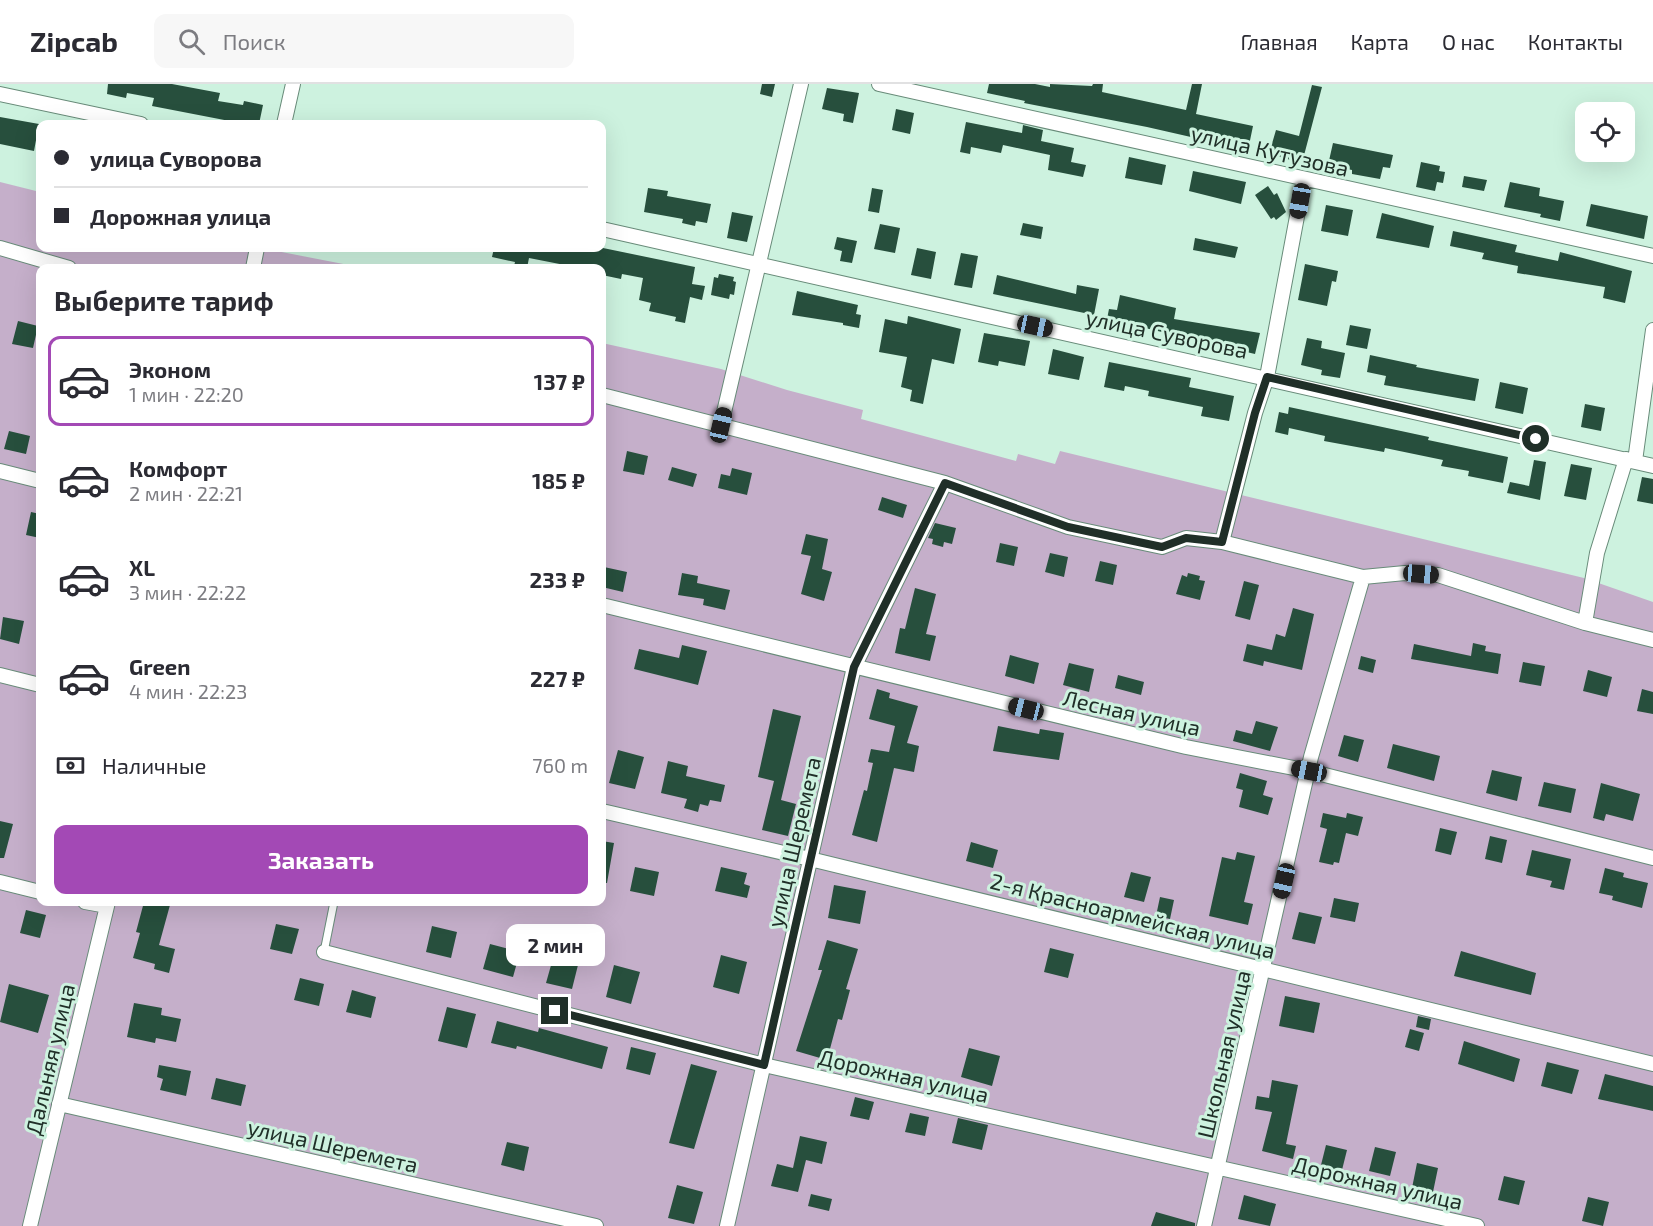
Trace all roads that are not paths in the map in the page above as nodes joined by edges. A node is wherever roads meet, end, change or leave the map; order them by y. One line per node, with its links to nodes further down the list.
1 (293, 84): 6 (street)
2 (801, 84): 12 (street)
3 (879, 84): 7 (street, улица Кутузова)
4 (0, 94): 5 (street)
5 (122, 120)
6 (285, 120)
7 (1304, 179): 10 (street, улица Кутузова); 14 (street)
8 (606, 230): 12 (street, улица Суворова)
9 (0, 248): 11 (street)
10 (1653, 256)
11 (55, 264)
12 (757, 264): 14 (street, улица Суворова); 16 (street)
13 (1653, 330): 17 (street)
14 (1267, 377): 17 (street, улица Суворова); 22 (street)
15 (606, 396): 16 (street)
16 (721, 425): 21 (street)
17 (1630, 460): 18 (street, улица Суворова); 25 (street)
18 (1653, 466)
19 (0, 471): 20 (street)
20 (36, 480)
21 (945, 483): 22 (street); 27 (street, улица Шеремета)
22 (1222, 542): 23 (street)
23 (1364, 577): 25 (street); 30 (street, Школьная улица)
24 (606, 606): 27 (street, Лесная улица)
25 (1585, 623): 26 (street)
26 (1653, 640)
27 (854, 667): 30 (street, Лесная улица); 33 (street, улица Шеремета)
28 (0, 675): 29 (street)
29 (36, 684)
30 (1309, 771): 32 (street, Лесная улица); 39 (street, Школьная улица)
31 (606, 812): 33 (street, 2-я Красноармейская улица)
32 (1653, 858)
33 (810, 859): 39 (street, 2-я Красноармейская улица); 41 (street, улица Шеремета)
34 (0, 882): 35 (street)
35 (36, 891)
36 (107, 906): 42 (street, Дальняя улица)
37 (333, 906): 38 (lane)
38 (324, 952): 41 (street, Дорожная улица)
39 (1264, 969): 40 (street, 2-я Красноармейская улица); 43 (street, Школьная улица)
40 (1653, 1064)
41 (764, 1065): 43 (street, Дорожная улица); 46 (street, улица Шеремета)
42 (59, 1104): 44 (street, Дальняя улица); 45 (street, улица Шеремета)
43 (1218, 1167): 47 (street, Школьная улица); 48 (street, Дорожная улица)
44 (30, 1226)
45 (597, 1226)
46 (727, 1226)
47 (1204, 1226)
48 (1477, 1226)

